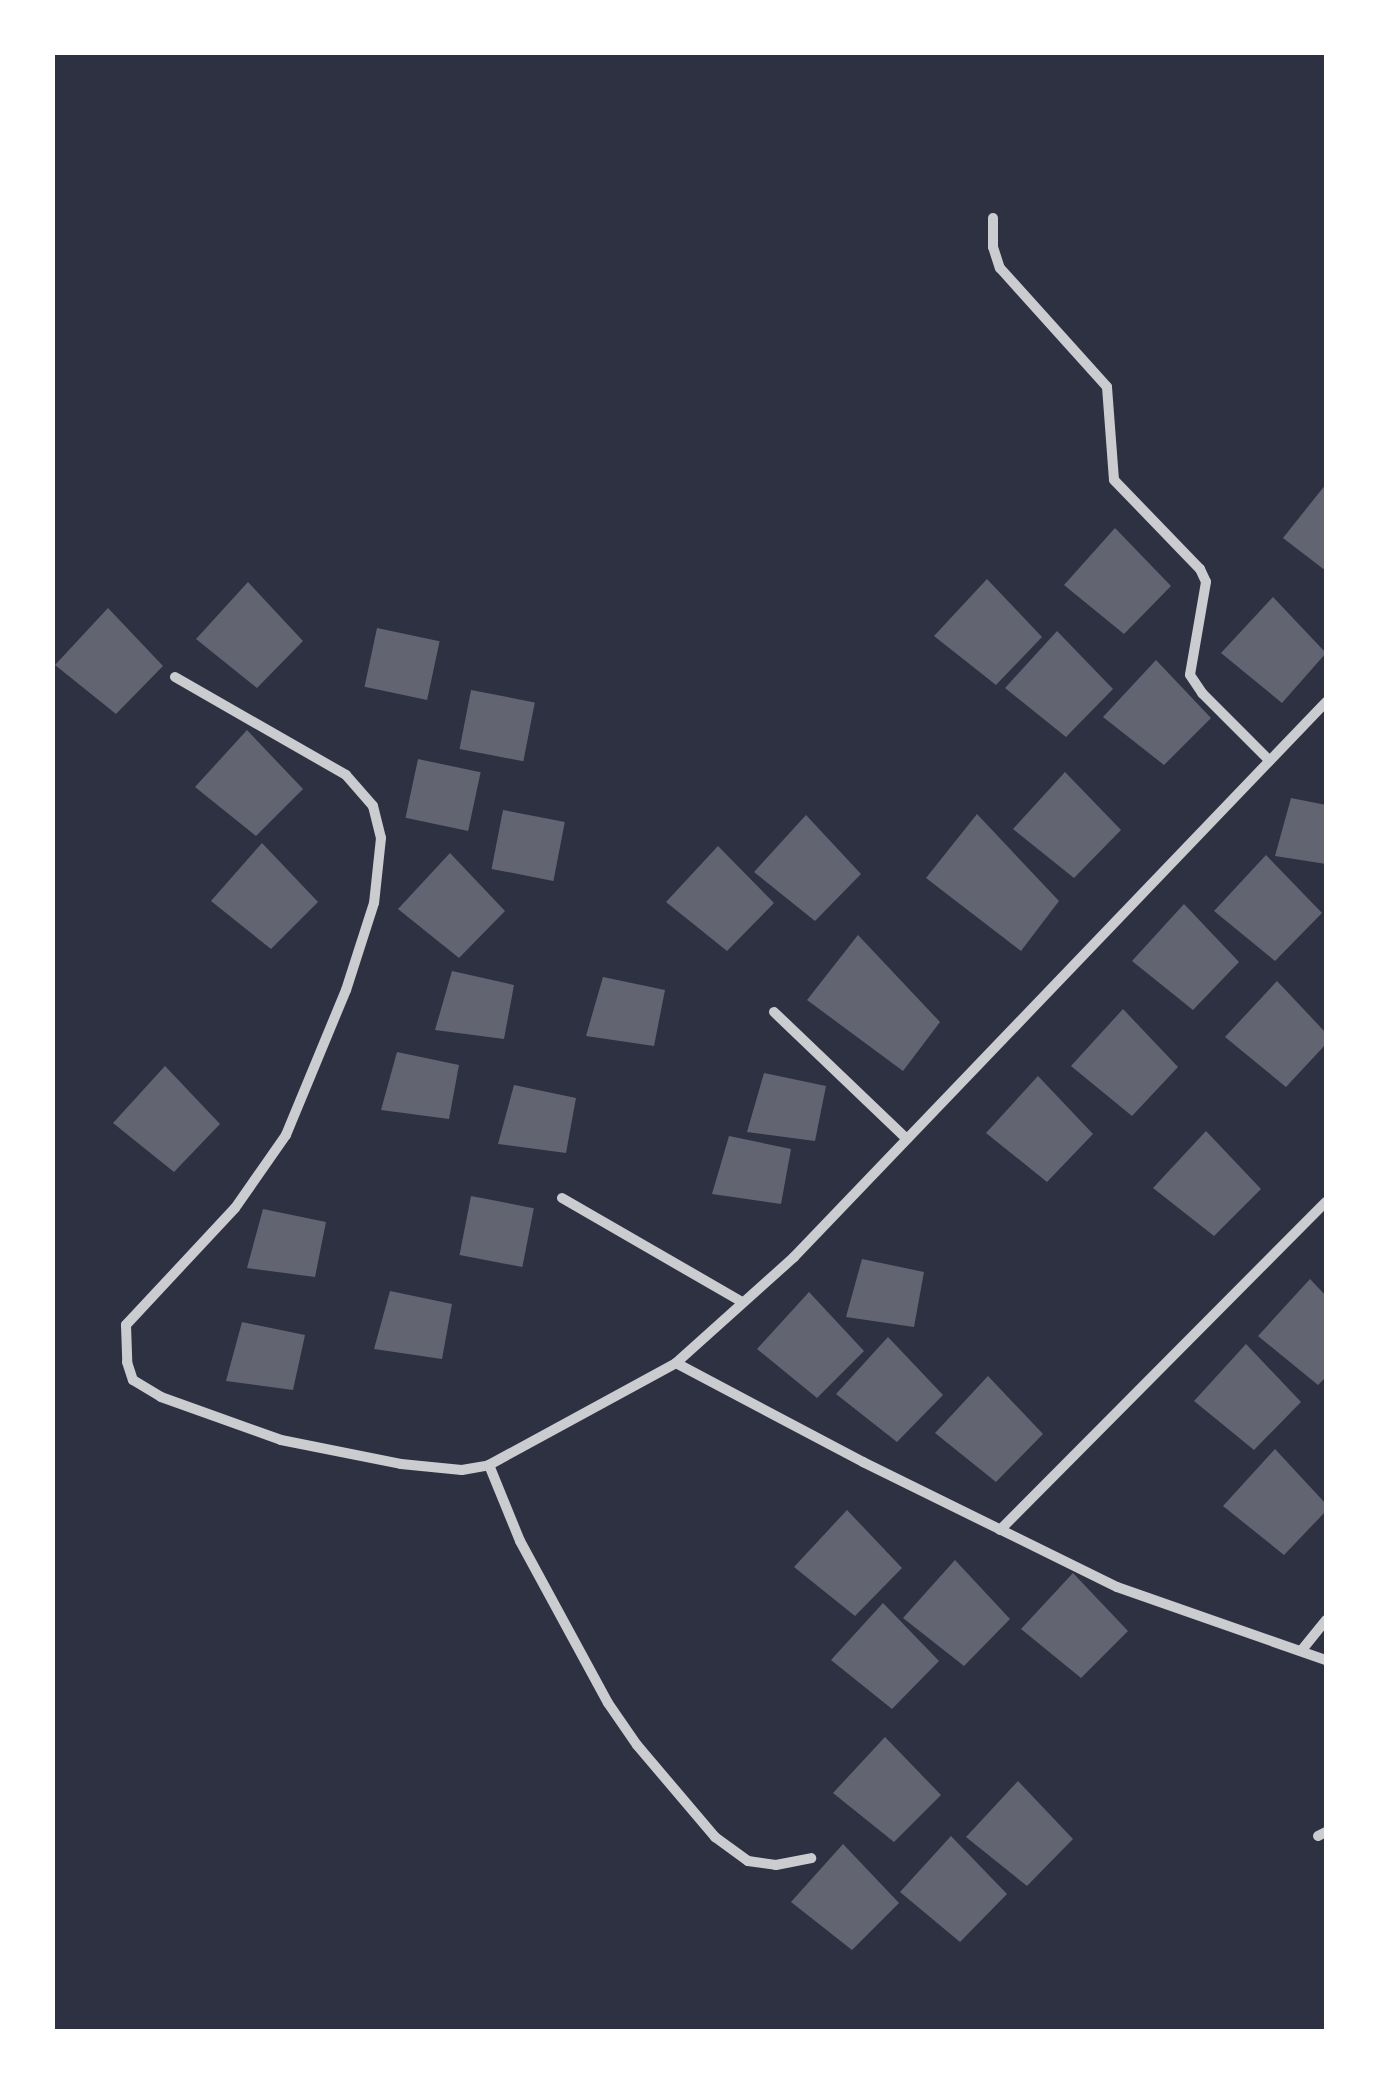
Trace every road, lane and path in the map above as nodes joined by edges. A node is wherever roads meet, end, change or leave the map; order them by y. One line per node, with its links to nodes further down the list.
1 (993, 218): 4 (street)
2 (175, 677): 11 (street)
3 (1326, 702): 4 (street)
4 (1269, 760): 6 (street)
5 (774, 1012): 6 (street)
6 (905, 1137): 9 (street)
7 (562, 1198): 9 (street)
8 (1326, 1202): 12 (street)
9 (742, 1302): 10 (street)
10 (676, 1363): 11 (street); 12 (street)
11 (488, 1465): 16 (street)
12 (1000, 1530): 14 (street)
13 (1326, 1620): 14 (street)
14 (1301, 1651): 15 (street)
15 (1326, 1660)
16 (811, 1858)

